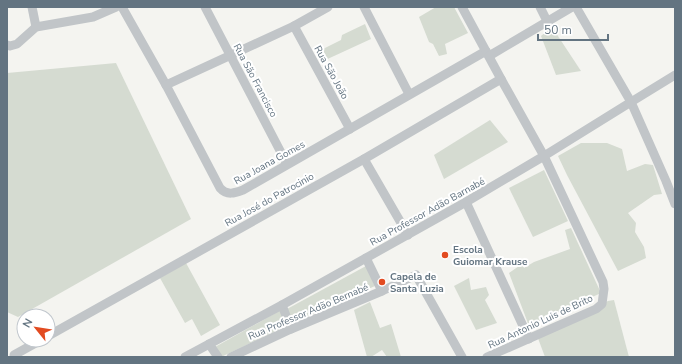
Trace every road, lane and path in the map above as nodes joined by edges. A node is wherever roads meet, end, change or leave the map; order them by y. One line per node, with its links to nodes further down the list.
1 (32, 7): 13 (street)
2 (116, 7): 13 (street)
3 (122, 7): 19 (street, Rua Joana Gomes)
4 (205, 7): 16 (street, Rua São Francisco)
5 (328, 7): 12 (street)
6 (364, 7): 20 (street)
7 (462, 7): 15 (street)
8 (540, 7): 11 (street)
9 (572, 7): 11 (street, Rua Joana Gomes)
10 (576, 7): 21 (street)
11 (547, 21): 15 (street, Rua Joana Gomes)
12 (294, 26): 16 (street); 22 (street, Rua São João)
13 (36, 27): 14 (street)
14 (7, 45)
15 (487, 53): 18 (street); 20 (street, Rua Joana Gomes)
16 (230, 55): 19 (street); 25 (street, Rua São Francisco)
17 (675, 75): 21 (street, Rua Professor Adão Barnabé)
18 (500, 79): 23 (street); 24 (street, Rua José do Patrocinio)
19 (166, 85): 25 (street, Rua Joana Gomes)
20 (409, 94): 22 (street, Rua Joana Gomes)
21 (631, 102): 23 (street, Rua Professor Adão Barnabé); 26 (street)
22 (350, 129): 25 (street, Rua Joana Gomes)
23 (544, 156): 27 (street, Rua Professor Adão Barnabé); 35 (street, Rua Antonio Luis de Brito)
24 (364, 159): 29 (street); 34 (street, Rua José do Patrocinio)
25 (288, 164)
26 (671, 180): 28 (street)
27 (466, 202): 29 (street, Rua Professor Adão Barnabé); 35 (street)
28 (675, 204)
29 (408, 234): 30 (street, Rua Professor Adão Barnabé)
30 (366, 258): 31 (street); 32 (street, Rua Professor Adão Barnabé)
31 (382, 291): 33 (street, Rua Professor Adão Bernabé); 42 (street, Rua Professor Adão Bernabé)
32 (282, 305): 33 (street); 36 (street, Rua Professor Adão Barnabé)
33 (291, 329): 41 (street, Rua Professor Adão Bernabé)
34 (56, 332)
35 (529, 339): 43 (street, Rua Antonio Luis de Brito)
36 (209, 344): 39 (street, Rua Professor Adão Barnabé); 40 (street)
37 (26, 348): 38 (street)
38 (13, 355)
39 (185, 357)
40 (218, 357)
41 (231, 357)
42 (462, 357)
43 (487, 357)

